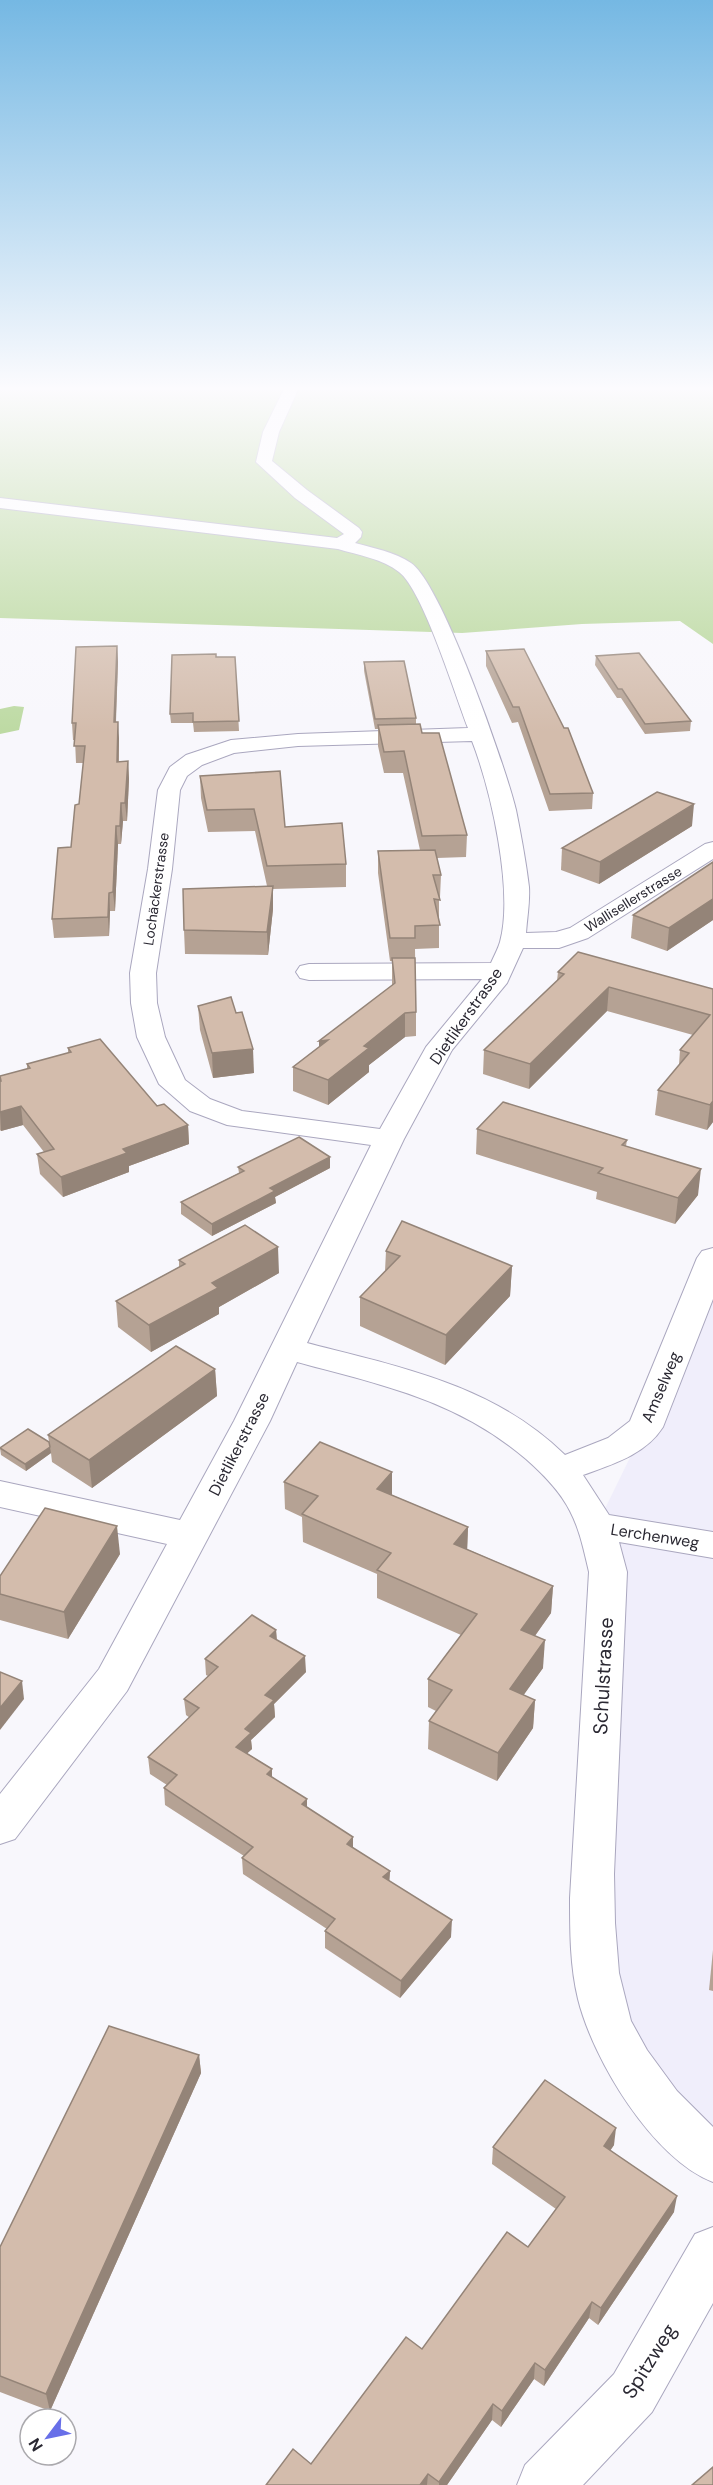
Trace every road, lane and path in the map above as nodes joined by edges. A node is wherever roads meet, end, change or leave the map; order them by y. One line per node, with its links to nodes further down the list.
1 (311, 501): 3 (street)
2 (0, 503): 3 (street, Dietlikerstrasse)
3 (340, 544): 4 (street, Dietlikerstrasse)
4 (481, 734): 6 (street, Dietlikerstrasse); 9 (street, Lochäckerstrasse)
5 (713, 849): 6 (street, Wallisellerstrasse)
6 (513, 941): 7 (street, Dietlikerstrasse)
7 (500, 971): 8 (street); 9 (street, Dietlikerstrasse)
8 (309, 972)
9 (389, 1139): 11 (street, Dietlikerstrasse)
10 (713, 1258): 12 (street, Amselweg)
11 (287, 1349): 12 (street, Schulstrasse); 15 (street, Dietlikerstrasse)
12 (560, 1470): 14 (street, Schulstrasse)
13 (0, 1494): 15 (street)
14 (596, 1527): 16 (street, Lerchenweg); 18 (street, Schulstrasse)
15 (191, 1536): 17 (street, Dietlikerstrasse)
16 (713, 1545)
17 (0, 1826)
18 (713, 2159)
19 (713, 2252): 20 (street, Spitzweg)
20 (545, 2485)

